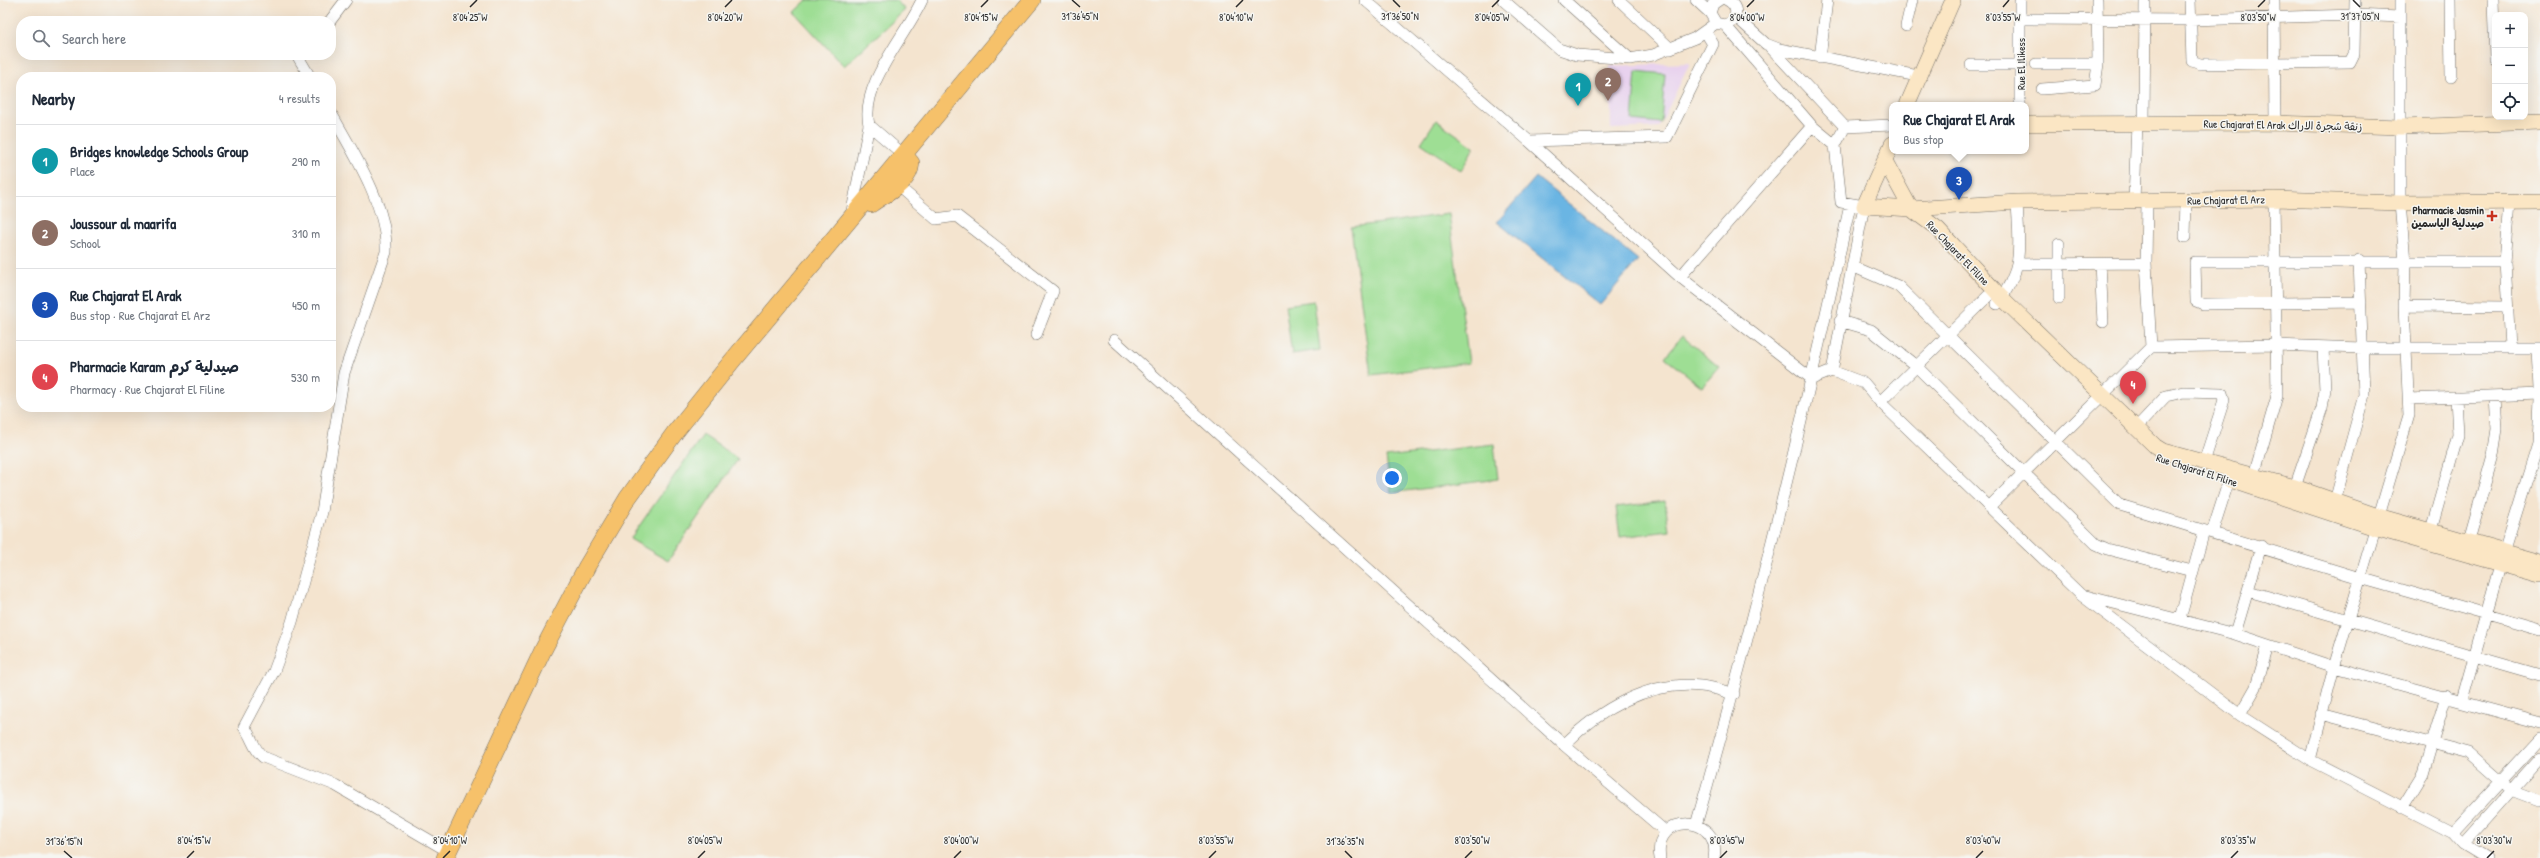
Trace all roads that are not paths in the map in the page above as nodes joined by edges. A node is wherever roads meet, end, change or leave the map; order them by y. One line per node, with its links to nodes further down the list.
1 (346, 0): 25 (street)
2 (922, 0): 57 (street)
3 (1032, 0): 65 (main road)
4 (1365, 0): 62 (street)
5 (1503, 0): 40 (street)
6 (1564, 0): 40 (street)
7 (1619, 0): 37 (street)
8 (1696, 0): 23 (street)
9 (1719, 0): 23 (street)
10 (1729, 0): 32 (street)
11 (1827, 0): 38 (street)
12 (1912, 0): 33 (street)
13 (1953, 0): 47 (street)
14 (2020, 0): 28 (street, Rue El Ilikess)
15 (2097, 0): 29 (street)
16 (2145, 0): 30 (street)
17 (2190, 0): 31 (street)
18 (2274, 0): 27 (street)
19 (2354, 0): 24 (street)
20 (2400, 0): 26 (street)
21 (2450, 0): 48 (street)
22 (2493, 0): 36 (street)
23 (1710, 13): 32 (street)
24 (2355, 15): 26 (street); 27 (street); 43 (street)
25 (334, 16)
26 (2400, 17): 61 (street)
27 (2273, 18): 31 (street); 43 (street)
28 (2020, 19): 29 (street); 45 (street, Rue El Ilikess)
29 (2097, 19): 30 (street); 42 (street)
30 (2145, 20): 31 (street); 54 (street)
31 (2190, 20): 43 (street)
32 (1726, 22): 34 (street); 35 (street); 59 (street)
33 (1906, 26)
34 (1705, 32): 37 (street); 62 (street)
35 (1766, 44): 38 (street); 60 (street)
36 (2495, 48)
37 (1671, 49): 40 (street)
38 (1820, 58): 47 (street)
39 (300, 60): 46 (street)
40 (1630, 60)
41 (2036, 64): 42 (street)
42 (2098, 64): 49 (street)
43 (2274, 64): 55 (street)
44 (1971, 65): 45 (street)
45 (2022, 66): 51 (street, Rue El Ilikess)
46 (307, 72)
47 (1918, 76): 50 (street)
48 (2451, 77)
49 (2042, 89)
50 (1909, 102)
51 (2020, 102)
52 (2540, 122): 61 (street, Rue Chajarat El Arak زنقة شجرة الاراك)
53 (336, 123): 169 (street)
54 (2140, 123): 55 (street, Rue Chajarat El Arak زنقة شجرة الاراك); 56 (street, Rue Chajarat El Arak زنقة شجرة الاراك); 70 (street)
55 (2275, 123): 61 (street, Rue Chajarat El Arak زنقة شجرة الاراك)
56 (2029, 124)
57 (869, 125): 65 (street); 77 (street)
58 (1889, 125): 60 (street)
59 (1812, 126): 63 (street); 89 (street)
60 (1845, 127): 63 (street)
61 (2401, 127): 73 (street)
62 (1529, 141): 89 (street)
63 (1835, 145): 75 (street)
64 (1889, 151): 66 (street)
65 (905, 156): 67 (main road); 77 (main road)
66 (1885, 161): 75 (street); 76 (street, Rue Chajarat El Filine)
67 (898, 186): 77 (main road); 99 (street)
68 (2274, 199): 69 (street, Rue Chajarat El Arz); 73 (street, Rue Chajarat El Arz); 81 (street)
69 (2186, 200): 70 (street, Rue Chajarat El Arz); 78 (street)
70 (2140, 201): 71 (street, Rue Chajarat El Arz); 85 (street)
71 (2017, 202): 76 (street, Rue Chajarat El Arz); 86 (street)
72 (2540, 202): 74 (street, Rue Chajarat El Arz)
73 (2400, 203): 74 (street, Rue Chajarat El Arz); 83 (street)
74 (2510, 203): 84 (street)
75 (1857, 205): 76 (street); 88 (street); 110 (street)
76 (1916, 212): 91 (street, Rue Chajarat El Filine)
77 (850, 220): 169 (main road)
78 (2185, 237)
79 (2059, 244): 82 (street)
80 (2360, 260): 81 (street); 83 (street); 93 (street)
81 (2275, 261): 92 (street); 92 (street)
82 (2058, 262): 86 (street); 87 (street); 90 (street)
83 (2405, 262): 84 (street); 94 (street)
84 (2505, 262): 95 (street)
85 (2146, 263): 87 (street); 102 (street)
86 (2018, 264): 91 (street)
87 (2100, 264): 97 (street)
88 (1852, 266): 96 (street); 98 (street)
89 (1680, 277): 110 (street)
90 (2059, 298)
91 (1996, 300): 98 (street); 113 (street, Rue Chajarat El Filine)
92 (2276, 302): 93 (street); 101 (street)
93 (2361, 302): 105 (street)
94 (2404, 306): 95 (street); 106 (street)
95 (2507, 307): 104 (street)
96 (1840, 321): 108 (street); 109 (street)
97 (2103, 322)
98 (1948, 334): 108 (street); 120 (street)
99 (1036, 335)
100 (1114, 340): 158 (street)
101 (2277, 345): 102 (street); 103 (street); 125 (street)
102 (2151, 347): 113 (street)
103 (2323, 347): 105 (street); 126 (street)
104 (2510, 347): 106 (street); 107 (street)
105 (2362, 348): 106 (street); 127 (street)
106 (2406, 348): 116 (street)
107 (2539, 348): 111 (street)
108 (1916, 366): 118 (street); 123 (street)
109 (1832, 371): 110 (street); 118 (street)
110 (1812, 379): 150 (street)
111 (2540, 389)
112 (2540, 394): 115 (street)
113 (2099, 397): 119 (street, Rue Chajarat El Filine); 120 (street); 124 (street, Rue Chajarat El Filine)
114 (2456, 397): 115 (street); 116 (street); 130 (street)
115 (2494, 397): 132 (street)
116 (2409, 399): 129 (street)
117 (2540, 400): 121 (street)
118 (1880, 402): 128 (street)
119 (2137, 427): 122 (street, Rue Chajarat El Filine); 122 (street)
120 (2055, 441): 123 (street); 131 (street)
121 (2539, 444): 134 (street)
122 (2204, 462): 125 (street, Rue Chajarat El Filine)
123 (2024, 472): 128 (street); 136 (street)
124 (2229, 480): 125 (street, Rue Chajarat El Filine); 131 (street)
125 (2252, 482): 126 (street, Rue Chajarat El Filine); 129 (street, Rue Chajarat El Filine)
126 (2295, 487): 127 (street, Rue Chajarat El Filine)
127 (2335, 501): 129 (street, Rue Chajarat El Filine)
128 (1989, 507): 140 (street)
129 (2377, 522): 130 (street, Rue Chajarat El Filine); 134 (street, Rue Chajarat El Filine); 138 (street)
130 (2431, 530): 132 (street, Rue Chajarat El Filine)
131 (2208, 532): 133 (street); 136 (street)
132 (2470, 540): 134 (street, Rue Chajarat El Filine)
133 (2260, 546): 138 (street); 139 (street)
134 (2502, 559): 135 (street, Rue Chajarat El Filine); 137 (street, Rue Chajarat El Filine); 141 (street)
135 (2540, 562)
136 (2192, 571): 142 (street)
137 (2540, 575)
138 (2360, 578): 141 (street); 143 (street)
139 (2248, 591): 143 (street); 145 (street)
140 (2081, 595): 142 (street); 154 (street)
141 (2488, 614): 144 (street); 147 (street)
142 (2180, 619): 145 (street)
143 (2348, 621): 147 (street); 148 (street)
144 (2540, 629)
145 (2235, 634): 146 (street)
146 (2268, 646): 148 (street); 154 (street)
147 (2476, 658): 149 (street); 152 (street)
148 (2334, 667): 151 (street); 153 (street)
149 (2540, 675)
150 (1734, 694): 158 (street); 165 (street)
151 (2446, 696): 152 (street); 157 (street)
152 (2462, 700): 155 (street)
153 (2321, 714): 157 (street); 160 (street)
154 (2240, 716): 160 (street)
155 (2540, 722)
156 (2540, 739): 161 (street)
157 (2434, 743): 161 (street); 164 (street)
158 (1564, 745): 166 (street)
159 (2540, 758): 162 (street)
160 (2310, 760): 164 (street)
161 (2501, 782): 162 (street); 167 (street)
162 (2511, 790): 163 (street); 168 (street)
163 (2540, 801)
164 (2402, 808): 167 (street)
165 (1696, 825): 166 (street); 171 (street)
166 (1666, 832): 170 (street)
167 (2453, 833): 168 (street)
168 (2463, 844): 172 (street)
169 (447, 854)
170 (1660, 858)
171 (1714, 858)
172 (2486, 858)

